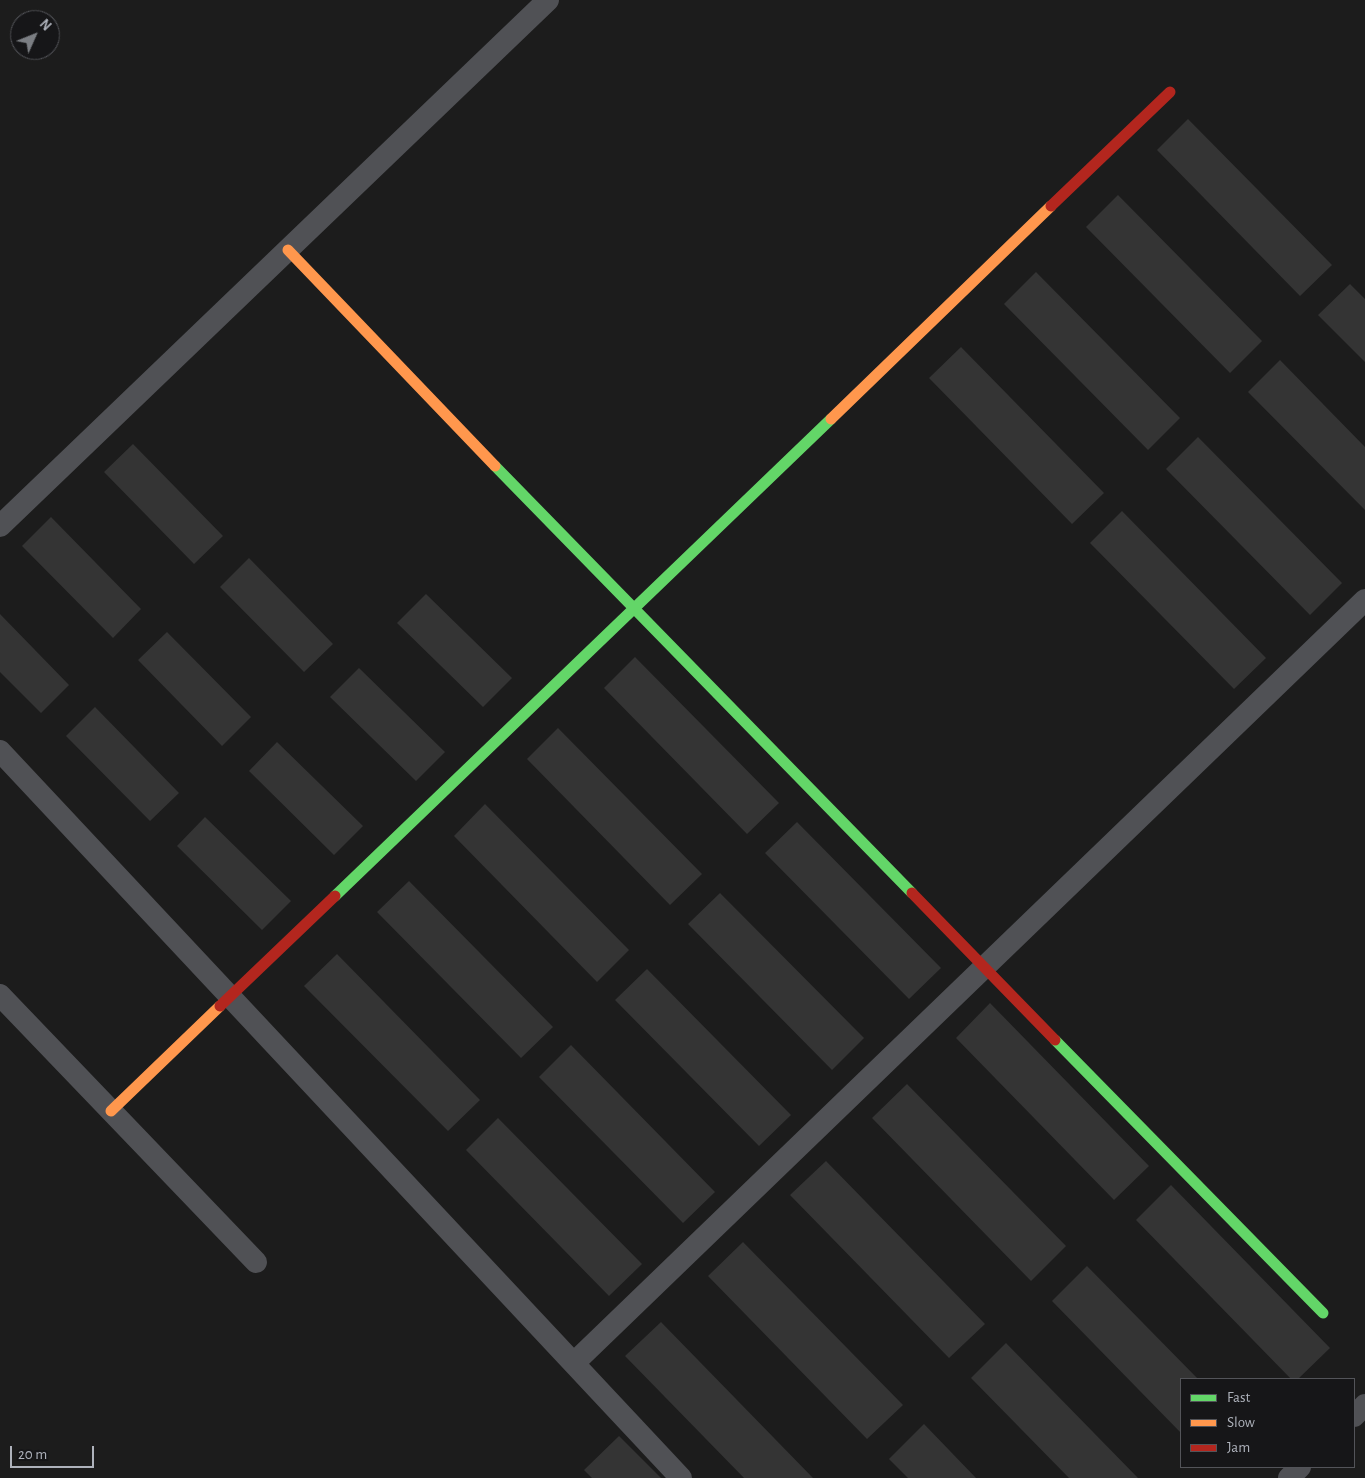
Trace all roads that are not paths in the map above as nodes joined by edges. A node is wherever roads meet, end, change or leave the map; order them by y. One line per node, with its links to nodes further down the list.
1 (548, 0): 3 (street)
2 (1170, 92): 6 (street)
3 (288, 250): 4 (street); 6 (street)
4 (0, 526)
5 (1365, 600): 8 (street)
6 (633, 609): 8 (street); 10 (street)
7 (0, 752): 10 (street)
8 (985, 967): 13 (street); 14 (street)
9 (0, 995): 11 (street)
10 (230, 996): 11 (street); 14 (street)
11 (111, 1111): 12 (street)
12 (256, 1262)
13 (1323, 1313)
14 (574, 1364): 18 (street)
15 (1365, 1405): 16 (street)
16 (1355, 1415)
17 (1299, 1468): 19 (street)
18 (681, 1478)
19 (1289, 1478)

